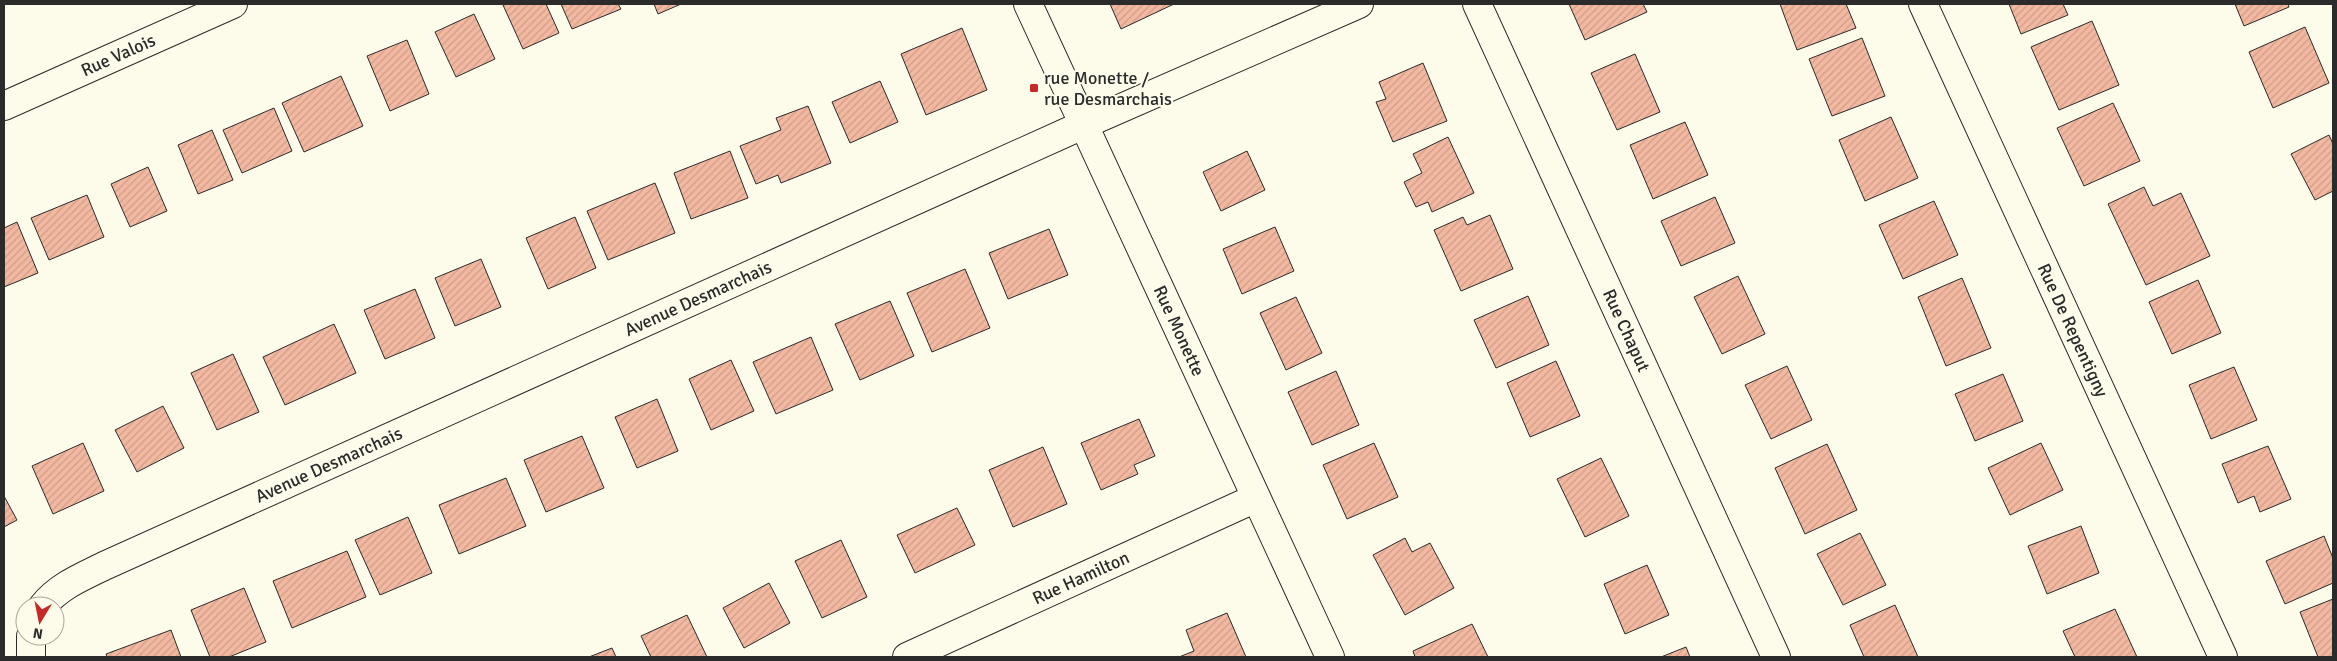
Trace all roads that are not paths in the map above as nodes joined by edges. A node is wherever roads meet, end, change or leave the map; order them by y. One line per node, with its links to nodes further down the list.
1 (233, 4): 6 (street, Rue Valois)
2 (1028, 4): 7 (street, Rue Monette)
3 (1359, 4): 7 (street, Avenue Desmarchais)
4 (1477, 4): 12 (street, Rue Chaput)
5 (1924, 4): 13 (street, Rue De Repentigny)
6 (4, 106)
7 (1085, 124): 8 (street, Rue Monette); 9 (street, Avenue Desmarchais)
8 (1256, 498): 10 (street, Rue Hamilton); 11 (street, Rue Monette)
9 (51, 596)
10 (907, 657)
11 (1330, 657)
12 (1776, 657)
13 (2223, 657)

